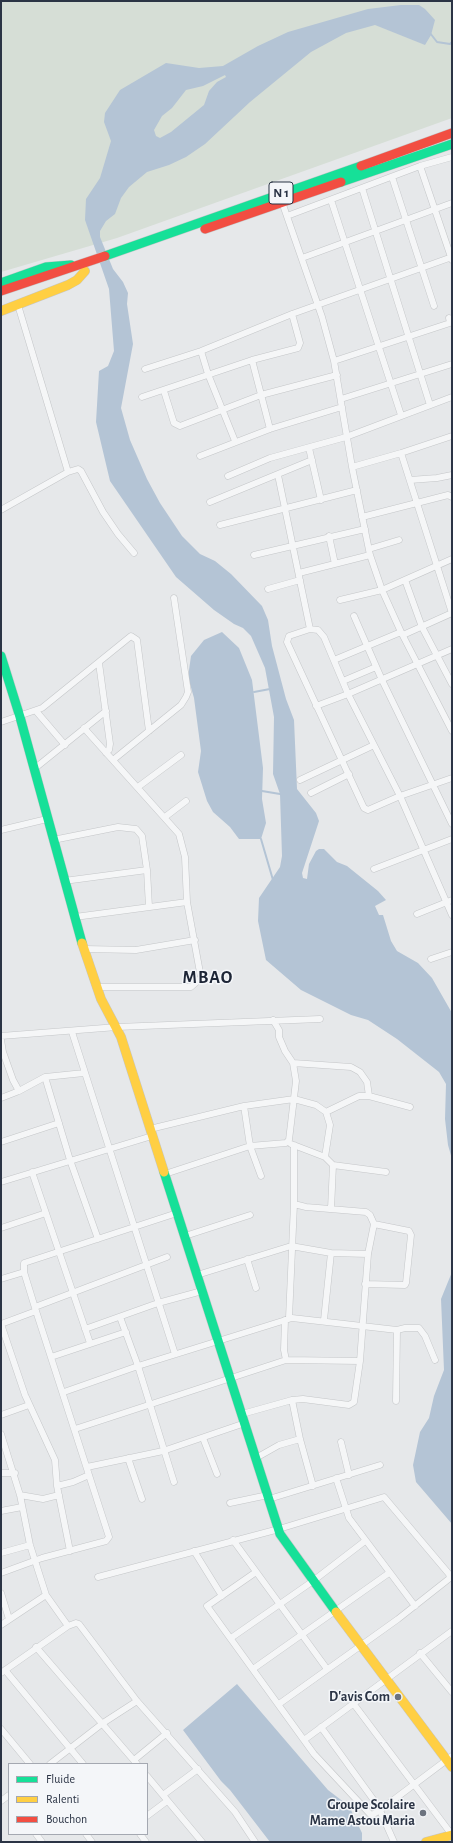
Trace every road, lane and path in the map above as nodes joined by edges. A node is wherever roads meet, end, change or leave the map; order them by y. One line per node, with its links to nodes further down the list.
1 (452, 132): 15 (main road, N 1)
2 (452, 144): 8 (main road, N 1)
3 (452, 157): 4 (street)
4 (420, 166): 5 (street); 10 (street)
5 (392, 177): 6 (street); 12 (street)
6 (362, 188): 7 (street); 13 (street)
7 (331, 200): 11 (street); 14 (street)
8 (282, 202): 11 (street); 15 (main road, N 1)
9 (452, 203): 10 (street)
10 (435, 209): 12 (street); 17 (street)
11 (287, 216): 16 (street)
12 (406, 220): 13 (street); 18 (street)
13 (375, 231): 14 (street); 20 (street)
14 (344, 242): 16 (street); 22 (street)
15 (112, 258): 19 (main road, N 1)
16 (302, 258): 26 (street)
17 (452, 258): 18 (street)
18 (422, 267): 20 (street); 27 (street)
19 (82, 268): 21 (main road); 23 (main road, N 1); 24 (main road, N 1); 25 (main road)
20 (391, 278): 22 (street); 31 (street)
21 (1, 283)
22 (360, 289): 26 (street); 32 (street)
23 (1, 291)
24 (1, 299)
25 (18, 305): 28 (main road); 61 (street)
26 (318, 305): 29 (street); 35 (street)
27 (434, 306)
28 (1, 311)
29 (292, 314): 33 (street); 34 (street)
30 (449, 318): 31 (street)
31 (410, 335): 32 (street); 39 (street)
32 (378, 346): 35 (street); 41 (street)
33 (201, 351): 37 (street); 38 (street)
34 (252, 360): 38 (street); 43 (street)
35 (334, 361): 40 (street)
36 (452, 364): 39 (street)
37 (145, 370)
38 (208, 374): 42 (street); 50 (street)
39 (421, 374): 41 (street); 48 (street)
40 (337, 375): 43 (street); 46 (street)
41 (390, 383): 46 (street); 51 (street)
42 (164, 391): 44 (street); 50 (street)
43 (261, 395): 50 (street); 52 (street)
44 (142, 397)
45 (451, 398): 47 (street); 48 (street)
46 (341, 399): 49 (street)
47 (452, 404)
48 (430, 405): 51 (street)
49 (342, 407): 52 (street); 54 (street)
50 (223, 409): 55 (street)
51 (401, 415): 54 (street)
52 (270, 429): 55 (street)
53 (452, 436): 57 (street)
54 (346, 437): 56 (street); 60 (street)
55 (235, 442): 58 (street)
56 (309, 448): 59 (street); 64 (street)
57 (402, 453): 60 (street); 65 (street)
58 (200, 456)
59 (312, 460): 63 (street); 68 (street)
60 (352, 468): 66 (street)
61 (68, 472): 72 (street); 80 (street)
62 (452, 474): 65 (street)
63 (278, 475): 69 (street); 71 (street)
64 (228, 476)
65 (410, 480): 70 (street)
66 (357, 490): 68 (street); 73 (street)
67 (452, 497): 70 (street)
68 (321, 500): 71 (street)
69 (210, 502)
70 (417, 503): 73 (street); 84 (street)
71 (285, 509): 74 (street); 78 (street)
72 (1, 510)
73 (362, 517): 75 (street)
74 (220, 525)
75 (365, 529): 76 (street); 79 (street)
76 (329, 536): 78 (street); 83 (street)
77 (399, 540): 79 (street)
78 (292, 546): 81 (street); 85 (street)
79 (370, 552): 83 (street); 89 (street)
80 (134, 553)
81 (254, 555)
82 (452, 559): 84 (street)
83 (335, 564): 85 (street)
84 (437, 565): 87 (street); 92 (street)
85 (299, 573): 86 (street)
86 (300, 580): 88 (street); 95 (street)
87 (405, 580): 89 (street); 94 (street)
88 (268, 589)
89 (382, 590): 91 (street); 96 (street)
90 (174, 598): 117 (street)
91 (340, 600)
92 (452, 613): 94 (street)
93 (354, 616): 97 (street)
94 (422, 627): 96 (street); 100 (street)
95 (310, 629): 101 (street); 110 (street)
96 (402, 633): 97 (street); 103 (street)
97 (367, 646): 101 (street); 104 (street)
98 (452, 649): 100 (street)
99 (1, 656): 105 (main road)
100 (437, 656): 103 (street); 108 (street)
101 (334, 660): 107 (street)
102 (99, 663): 111 (street); 112 (street); 117 (street)
103 (418, 665): 106 (street); 114 (street)
104 (376, 667): 106 (street); 107 (street)
105 (5, 680): 113 (main road)
106 (382, 680): 109 (street); 129 (street)
107 (343, 681): 109 (street)
108 (452, 684)
109 (348, 694): 110 (street); 120 (street)
110 (316, 706): 123 (street)
111 (36, 711): 113 (street); 119 (street)
112 (106, 711): 116 (street); 121 (street)
113 (20, 717): 115 (street); 125 (main road)
114 (449, 718): 118 (street)
115 (1, 722)
116 (84, 728): 119 (street); 121 (street)
117 (149, 730): 124 (street)
118 (452, 730)
119 (65, 745): 125 (street)
120 (374, 746): 123 (street); 132 (street)
121 (106, 753): 124 (street)
122 (181, 755): 130 (street)
123 (342, 759): 126 (street); 128 (street)
124 (113, 760): 130 (street)
125 (34, 769): 136 (main road)
126 (349, 774): 131 (street); 132 (street)
127 (452, 778): 129 (street)
128 (300, 780)
129 (434, 785): 132 (street); 134 (street)
130 (138, 787): 135 (street)
131 (311, 793)
132 (400, 796): 141 (street)
133 (186, 801): 135 (street)
134 (449, 811): 137 (street)
135 (165, 817): 146 (street)
136 (47, 819): 138 (street); 140 (main road)
137 (452, 824)
138 (1, 830)
139 (452, 839): 141 (street)
140 (53, 840): 143 (street); 144 (main road)
141 (423, 850): 142 (street); 145 (street)
142 (374, 868)
143 (147, 870): 144 (street); 147 (street)
144 (64, 881): 150 (main road)
145 (449, 901): 148 (street); 149 (street)
146 (187, 902): 147 (street); 151 (street)
147 (149, 907): 150 (street)
148 (417, 914)
149 (452, 915)
150 (75, 918): 152 (main road)
151 (195, 940): 152 (street); 155 (street)
152 (84, 949): 155 (main road)
153 (452, 952): 154 (street)
154 (431, 959)
155 (97, 988): 158 (main road)
156 (320, 1019): 157 (street)
157 (273, 1020): 158 (street); 162 (street)
158 (117, 1027): 159 (street); 173 (main road)
159 (72, 1032): 160 (street); 163 (street)
160 (1, 1036)
161 (1, 1040): 165 (street)
162 (293, 1063): 166 (street); 168 (street)
163 (84, 1073): 164 (street); 178 (street)
164 (44, 1077): 165 (street); 172 (street)
165 (20, 1091): 167 (street)
166 (369, 1096): 170 (street); 171 (street)
167 (1, 1098)
168 (294, 1099): 169 (street); 171 (street); 175 (street)
169 (244, 1106): 173 (street); 177 (street)
170 (410, 1107)
171 (326, 1112): 179 (street)
172 (58, 1123): 174 (street); 180 (street)
173 (151, 1132): 178 (street); 184 (main road)
174 (1, 1142)
175 (286, 1143): 176 (street); 177 (street)
176 (294, 1145): 179 (street); 187 (street)
177 (250, 1146): 184 (street); 185 (street)
178 (108, 1149): 180 (street); 193 (street)
179 (325, 1156): 181 (street)
180 (70, 1160): 182 (street); 196 (street)
181 (333, 1165): 183 (street); 188 (street)
182 (32, 1172): 186 (street); 189 (street)
183 (386, 1172)
184 (165, 1174): 190 (main road)
185 (261, 1176)
186 (1, 1182)
187 (294, 1204): 188 (street); 197 (street)
188 (331, 1209): 192 (street)
189 (46, 1213): 194 (street); 198 (street)
190 (177, 1213): 193 (street); 195 (main road)
191 (250, 1215): 195 (street)
192 (374, 1224): 200 (street); 207 (street)
193 (134, 1227): 196 (street); 203 (street)
194 (1, 1228)
195 (184, 1236): 205 (main road)
196 (98, 1239): 198 (street)
197 (291, 1246): 199 (street); 202 (street); 214 (street)
198 (59, 1252): 204 (street); 210 (street)
199 (331, 1253): 200 (street); 215 (street)
200 (368, 1254): 207 (street)
201 (167, 1257): 203 (street)
202 (246, 1259): 205 (street); 208 (street)
203 (146, 1267): 210 (street); 211 (street)
204 (24, 1272): 206 (street); 212 (street)
205 (197, 1275): 209 (main road)
206 (1, 1279)
207 (365, 1284): 217 (street)
208 (256, 1288)
209 (202, 1291): 211 (street); 221 (main road)
210 (72, 1293): 212 (street); 218 (street)
211 (158, 1303): 213 (street); 223 (street)
212 (35, 1309): 216 (street); 224 (street)
213 (120, 1317): 218 (street); 220 (street)
214 (287, 1319): 215 (street); 221 (street); 225 (street)
215 (324, 1320): 217 (street)
216 (1, 1324): 234 (street)
217 (362, 1326): 219 (street); 227 (street)
218 (85, 1329): 222 (street)
219 (397, 1330): 226 (street); 232 (street)
220 (126, 1332): 222 (street); 228 (street)
221 (218, 1341): 223 (street); 229 (main road)
222 (90, 1344): 224 (street)
223 (175, 1354): 228 (street)
224 (51, 1356): 230 (street)
225 (286, 1360): 227 (street); 229 (street)
226 (435, 1360)
227 (360, 1362): 231 (street)
228 (138, 1366): 230 (street); 233 (street)
229 (230, 1378): 233 (street); 236 (main road)
230 (64, 1392): 237 (street)
231 (292, 1400): 236 (street); 240 (street)
232 (396, 1401)
233 (150, 1403): 237 (street); 242 (street)
234 (29, 1405): 235 (street); 254 (street)
235 (1, 1415)
236 (244, 1419): 239 (street); 244 (main road)
237 (75, 1429): 246 (street)
238 (1, 1434): 248 (street)
239 (203, 1438): 242 (street); 249 (street)
240 (300, 1439): 244 (street); 255 (street)
241 (341, 1442): 251 (street)
242 (163, 1451): 243 (street); 253 (street)
243 (128, 1458): 246 (street); 259 (street)
244 (256, 1458): 258 (main road)
245 (380, 1465): 251 (street)
246 (87, 1467): 250 (street)
247 (1, 1473): 248 (street)
248 (14, 1473): 256 (street)
249 (217, 1474)
250 (89, 1475): 254 (street); 268 (street)
251 (349, 1475): 252 (street)
252 (336, 1478): 255 (street); 262 (street)
253 (174, 1482)
254 (57, 1486): 257 (street)
255 (313, 1486): 258 (street)
256 (20, 1495): 257 (street); 261 (street)
257 (59, 1495): 268 (street)
258 (269, 1497): 260 (street); 264 (main road)
259 (142, 1499)
260 (230, 1503)
261 (22, 1507): 263 (street); 267 (street)
262 (346, 1509): 264 (street); 266 (street); 276 (street)
263 (1, 1511)
264 (279, 1528): 265 (street); 277 (main road)
265 (233, 1540): 269 (street); 272 (street)
266 (365, 1541): 274 (street); 277 (street)
267 (30, 1546): 270 (street); 271 (street)
268 (70, 1551): 271 (street)
269 (194, 1551): 275 (street); 280 (street)
270 (1, 1554)
271 (34, 1560): 273 (street); 279 (street)
272 (256, 1572): 280 (street); 281 (street)
273 (1, 1573)
274 (389, 1573): 282 (street); 283 (street)
275 (98, 1577)
276 (451, 1578): 282 (street)
277 (313, 1581): 281 (street); 283 (main road)
278 (1, 1593): 284 (street)
279 (46, 1595): 284 (street); 286 (street)
280 (222, 1596): 289 (street)
281 (280, 1604): 288 (street); 289 (street)
282 (414, 1606): 290 (street)
283 (336, 1612): 288 (street); 290 (main road)
284 (9, 1619): 285 (street)
285 (1, 1625)
286 (68, 1626): 291 (street); 300 (street)
287 (452, 1630): 292 (street)
288 (303, 1635): 293 (street); 294 (street)
289 (231, 1638): 293 (street)
290 (361, 1646): 294 (street); 296 (main road)
291 (36, 1647): 295 (street); 303 (street)
292 (420, 1653): 296 (street); 298 (street)
293 (253, 1669): 302 (street)
294 (327, 1669): 302 (street)
295 (3, 1672): 308 (street)
296 (385, 1679): 301 (street); 309 (main road)
297 (452, 1681): 298 (street)
298 (446, 1685): 299 (street)
299 (452, 1692)
300 (137, 1700): 303 (street); 306 (street)
301 (353, 1703): 304 (street); 316 (street)
302 (278, 1704): 307 (street)
303 (103, 1723): 308 (street); 310 (street)
304 (321, 1727): 307 (street); 319 (street)
305 (1, 1729): 311 (street)
306 (167, 1734): 310 (street); 314 (street)
307 (304, 1740): 319 (street)
308 (71, 1749): 312 (street); 313 (street)
309 (450, 1761): 316 (street)
310 (135, 1762)
311 (29, 1763)
312 (51, 1763)
313 (83, 1763)
314 (198, 1769): 317 (street); 323 (street)
315 (148, 1777): 317 (street)
316 (413, 1785): 319 (street); 321 (street)
317 (162, 1795): 318 (street)
318 (167, 1801): 320 (street); 322 (street)
319 (380, 1810): 324 (street)
320 (148, 1815)
321 (452, 1835): 325 (main road)
322 (202, 1842)
323 (255, 1842)
324 (394, 1842)
325 (426, 1842)

